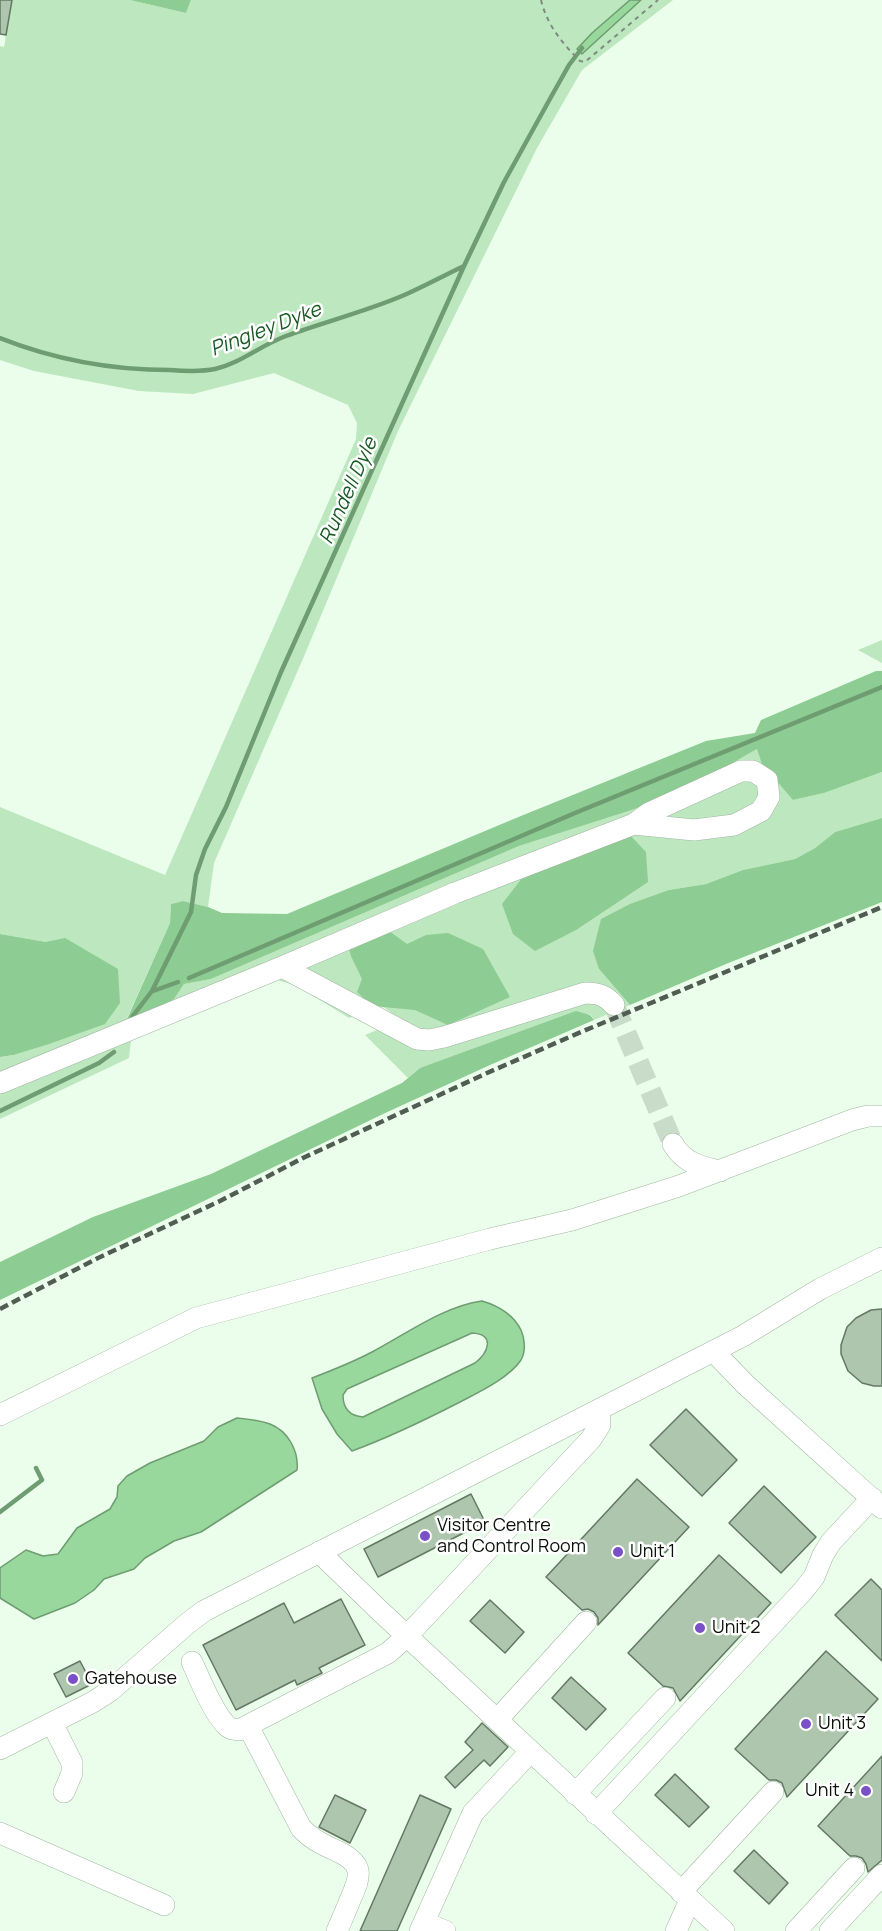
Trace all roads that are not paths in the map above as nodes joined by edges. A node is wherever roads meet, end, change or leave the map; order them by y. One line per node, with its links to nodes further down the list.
1 (634, 824): 1 (lane); 2 (lane)
2 (282, 967): 3 (lane); 4 (lane)
3 (614, 1005)
4 (0, 1083)
5 (882, 1116): 7 (lane)
6 (673, 1144): 7 (lane)
7 (720, 1171): 11 (lane)
8 (882, 1258): 9 (lane)
9 (713, 1351): 10 (lane); 12 (lane)
10 (599, 1410): 13 (lane); 15 (lane)
11 (0, 1415)
12 (877, 1503): 26 (lane)
13 (319, 1552): 15 (lane); 19 (lane)
14 (586, 1622): 18 (lane)
15 (407, 1636): 18 (lane); 20 (lane)
16 (192, 1662): 20 (lane)
17 (665, 1698): 25 (lane)
18 (497, 1720): 22 (lane)
19 (52, 1722): 21 (lane); 23 (lane)
20 (248, 1726): 33 (lane)
21 (0, 1749)
22 (530, 1752): 25 (lane); 32 (lane)
23 (64, 1792)
24 (772, 1792): 30 (lane)
25 (575, 1794): 26 (lane)
26 (596, 1814): 30 (lane)
27 (0, 1833): 31 (lane)
28 (854, 1868): 37 (lane)
29 (882, 1875): 38 (lane)
30 (686, 1896): 35 (lane); 36 (lane)
31 (164, 1905)
32 (422, 1926): 34 (lane)
33 (337, 1931)
34 (445, 1931)
35 (676, 1931)
36 (724, 1931)
37 (796, 1931)
38 (830, 1931)

